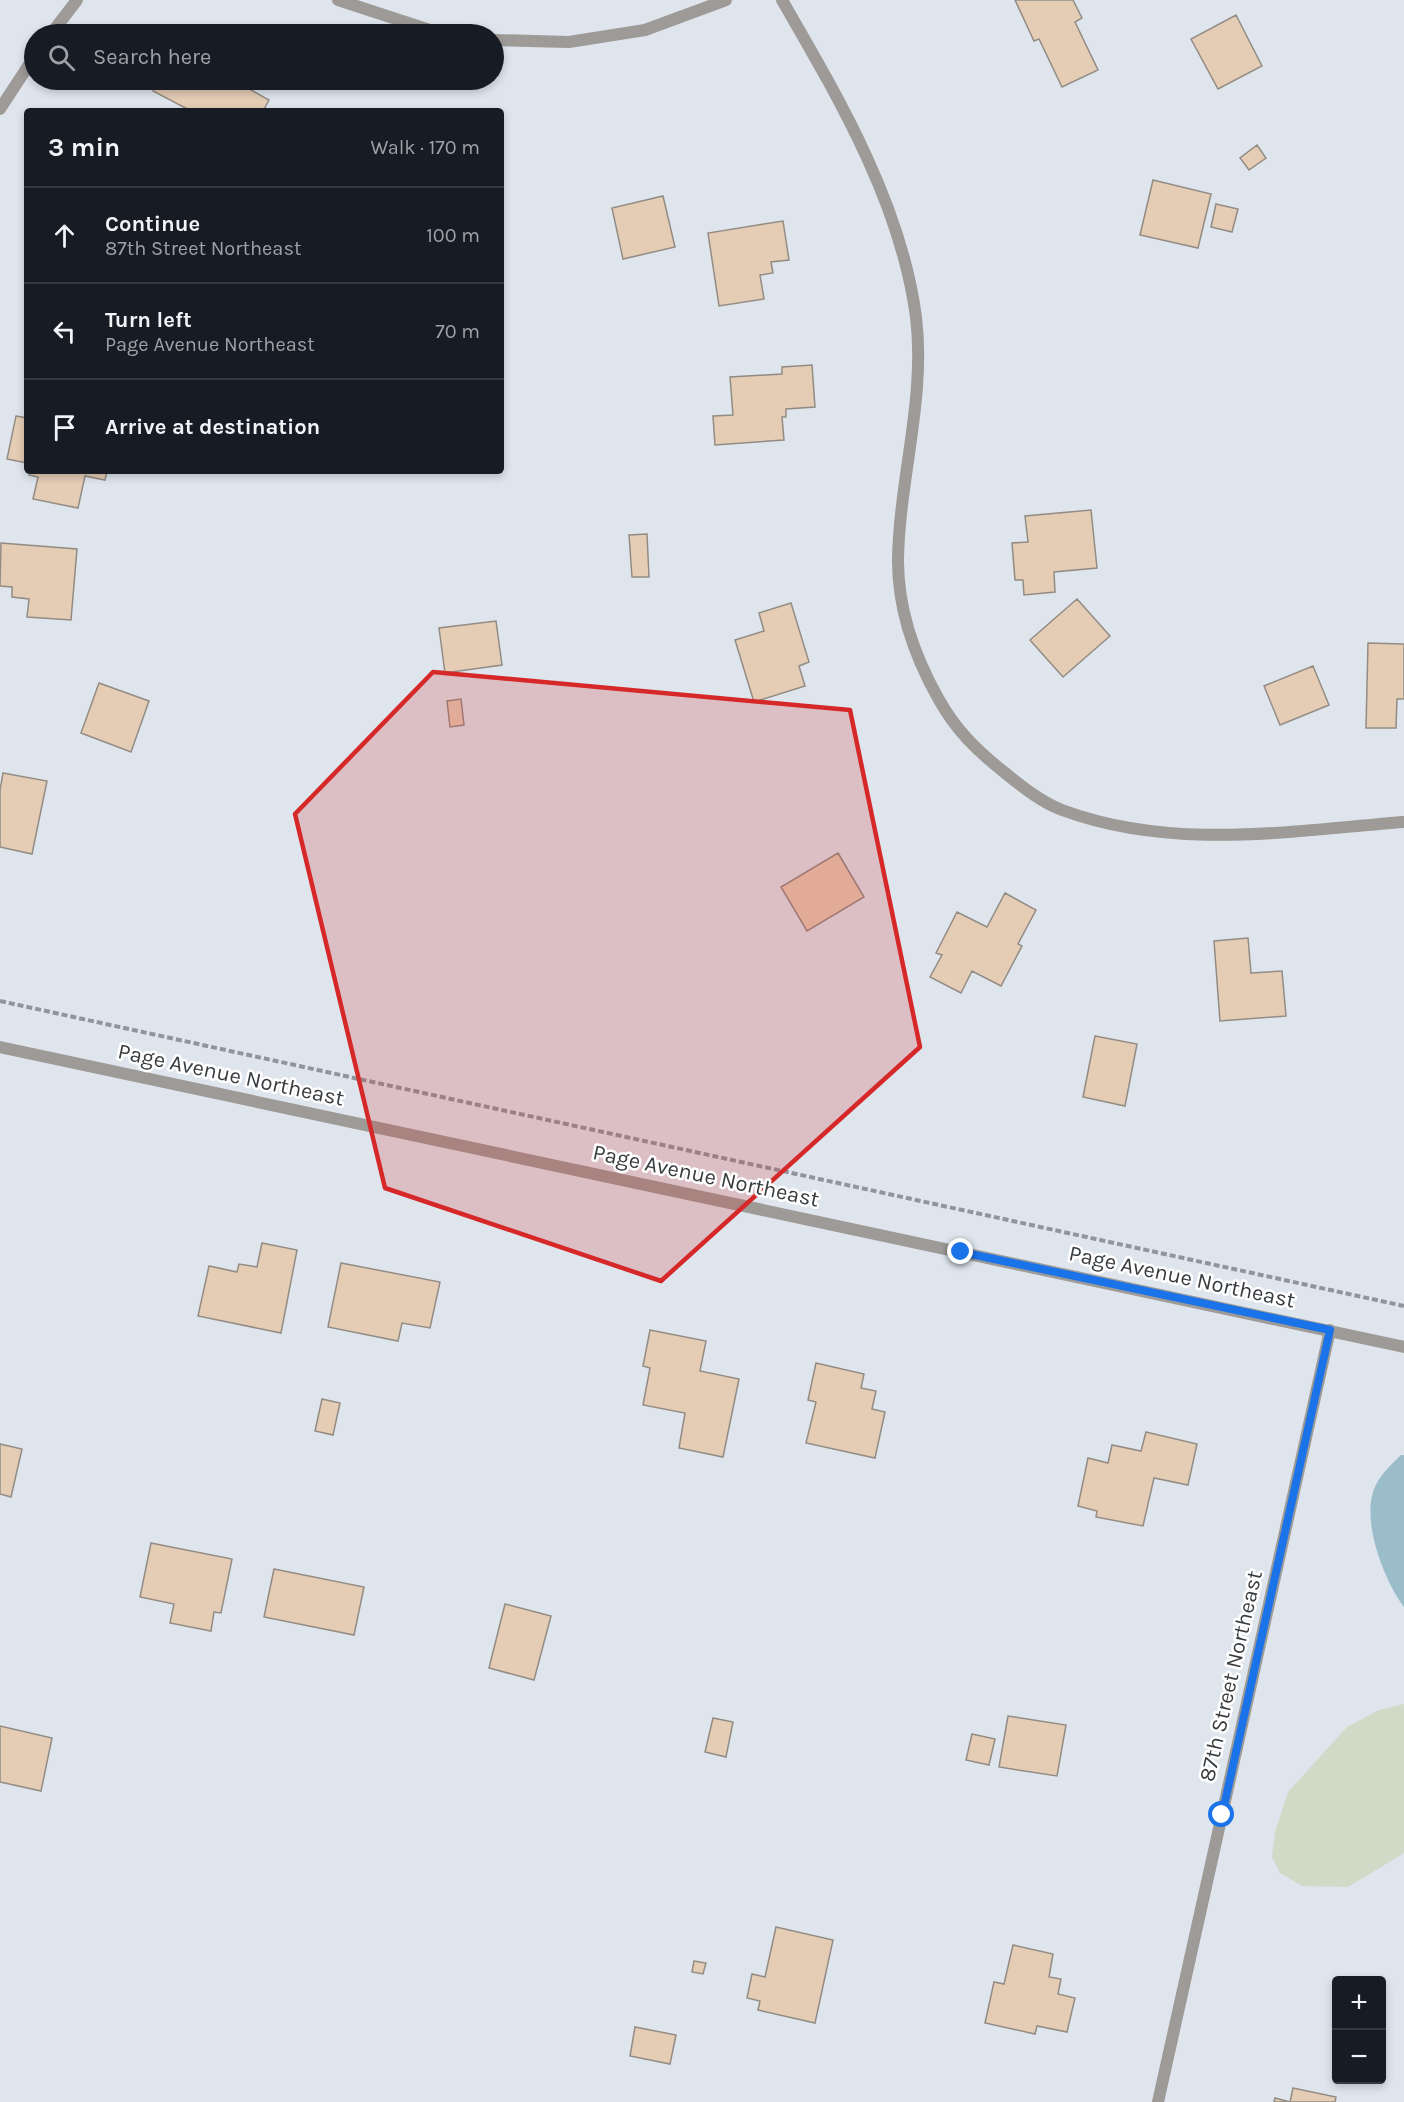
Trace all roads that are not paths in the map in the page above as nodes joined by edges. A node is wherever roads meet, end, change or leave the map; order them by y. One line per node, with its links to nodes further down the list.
1 (77, 0): 5 (street)
2 (338, 0): 6 (street)
3 (726, 0): 7 (street)
4 (782, 0): 10 (street)
5 (59, 24)
6 (412, 24)
7 (504, 40)
8 (24, 72): 9 (street)
9 (0, 109)
10 (1404, 822)
11 (0, 1047): 12 (street, Page Avenue Northeast)
12 (1330, 1330): 13 (street, Page Avenue Northeast); 14 (street, 87th Street Northeast)
13 (1404, 1347)
14 (1158, 2102)

